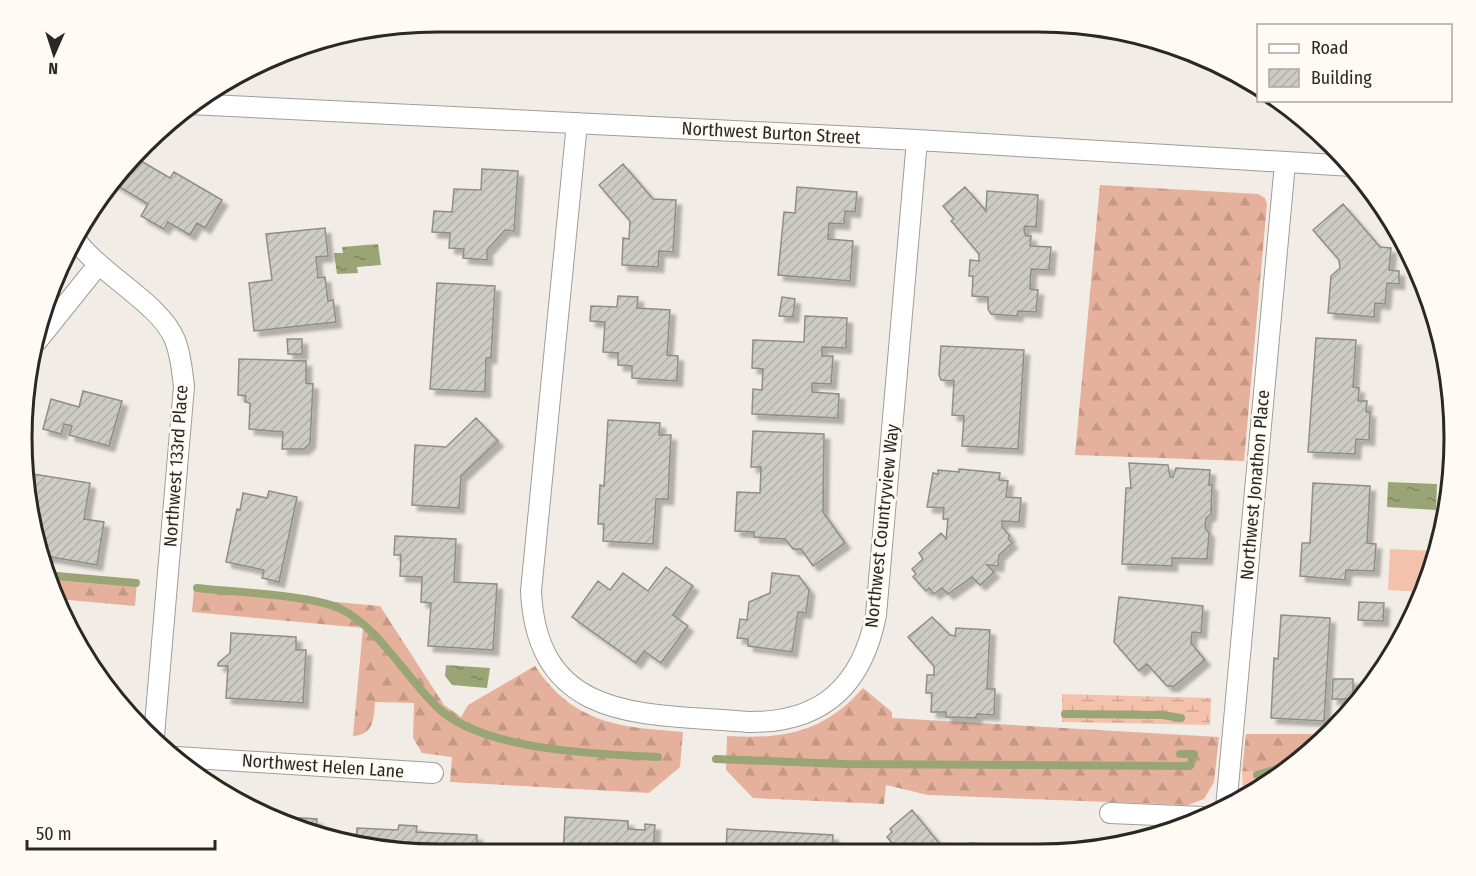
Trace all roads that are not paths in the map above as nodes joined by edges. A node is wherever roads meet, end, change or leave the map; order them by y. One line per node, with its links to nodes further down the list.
1 (206, 105): 2 (street, Northwest Burton Street)
2 (577, 123): 3 (street, Northwest Burton Street); 3 (street, Northwest Countryview Way)
3 (917, 140): 4 (street, Northwest Burton Street)
4 (1285, 163): 5 (street, Northwest Burton Street); 12 (street, Northwest Jonathon Place)
5 (1339, 165)
6 (80, 245): 7 (street, Northwest 133rd Place)
7 (98, 265): 8 (street); 9 (street, Northwest 133rd Place)
8 (46, 330)
9 (155, 729)
10 (188, 758): 11 (street, Northwest Helen Lane)
11 (433, 773)
12 (1227, 798)
13 (1110, 813): 14 (street)
14 (1188, 816)

